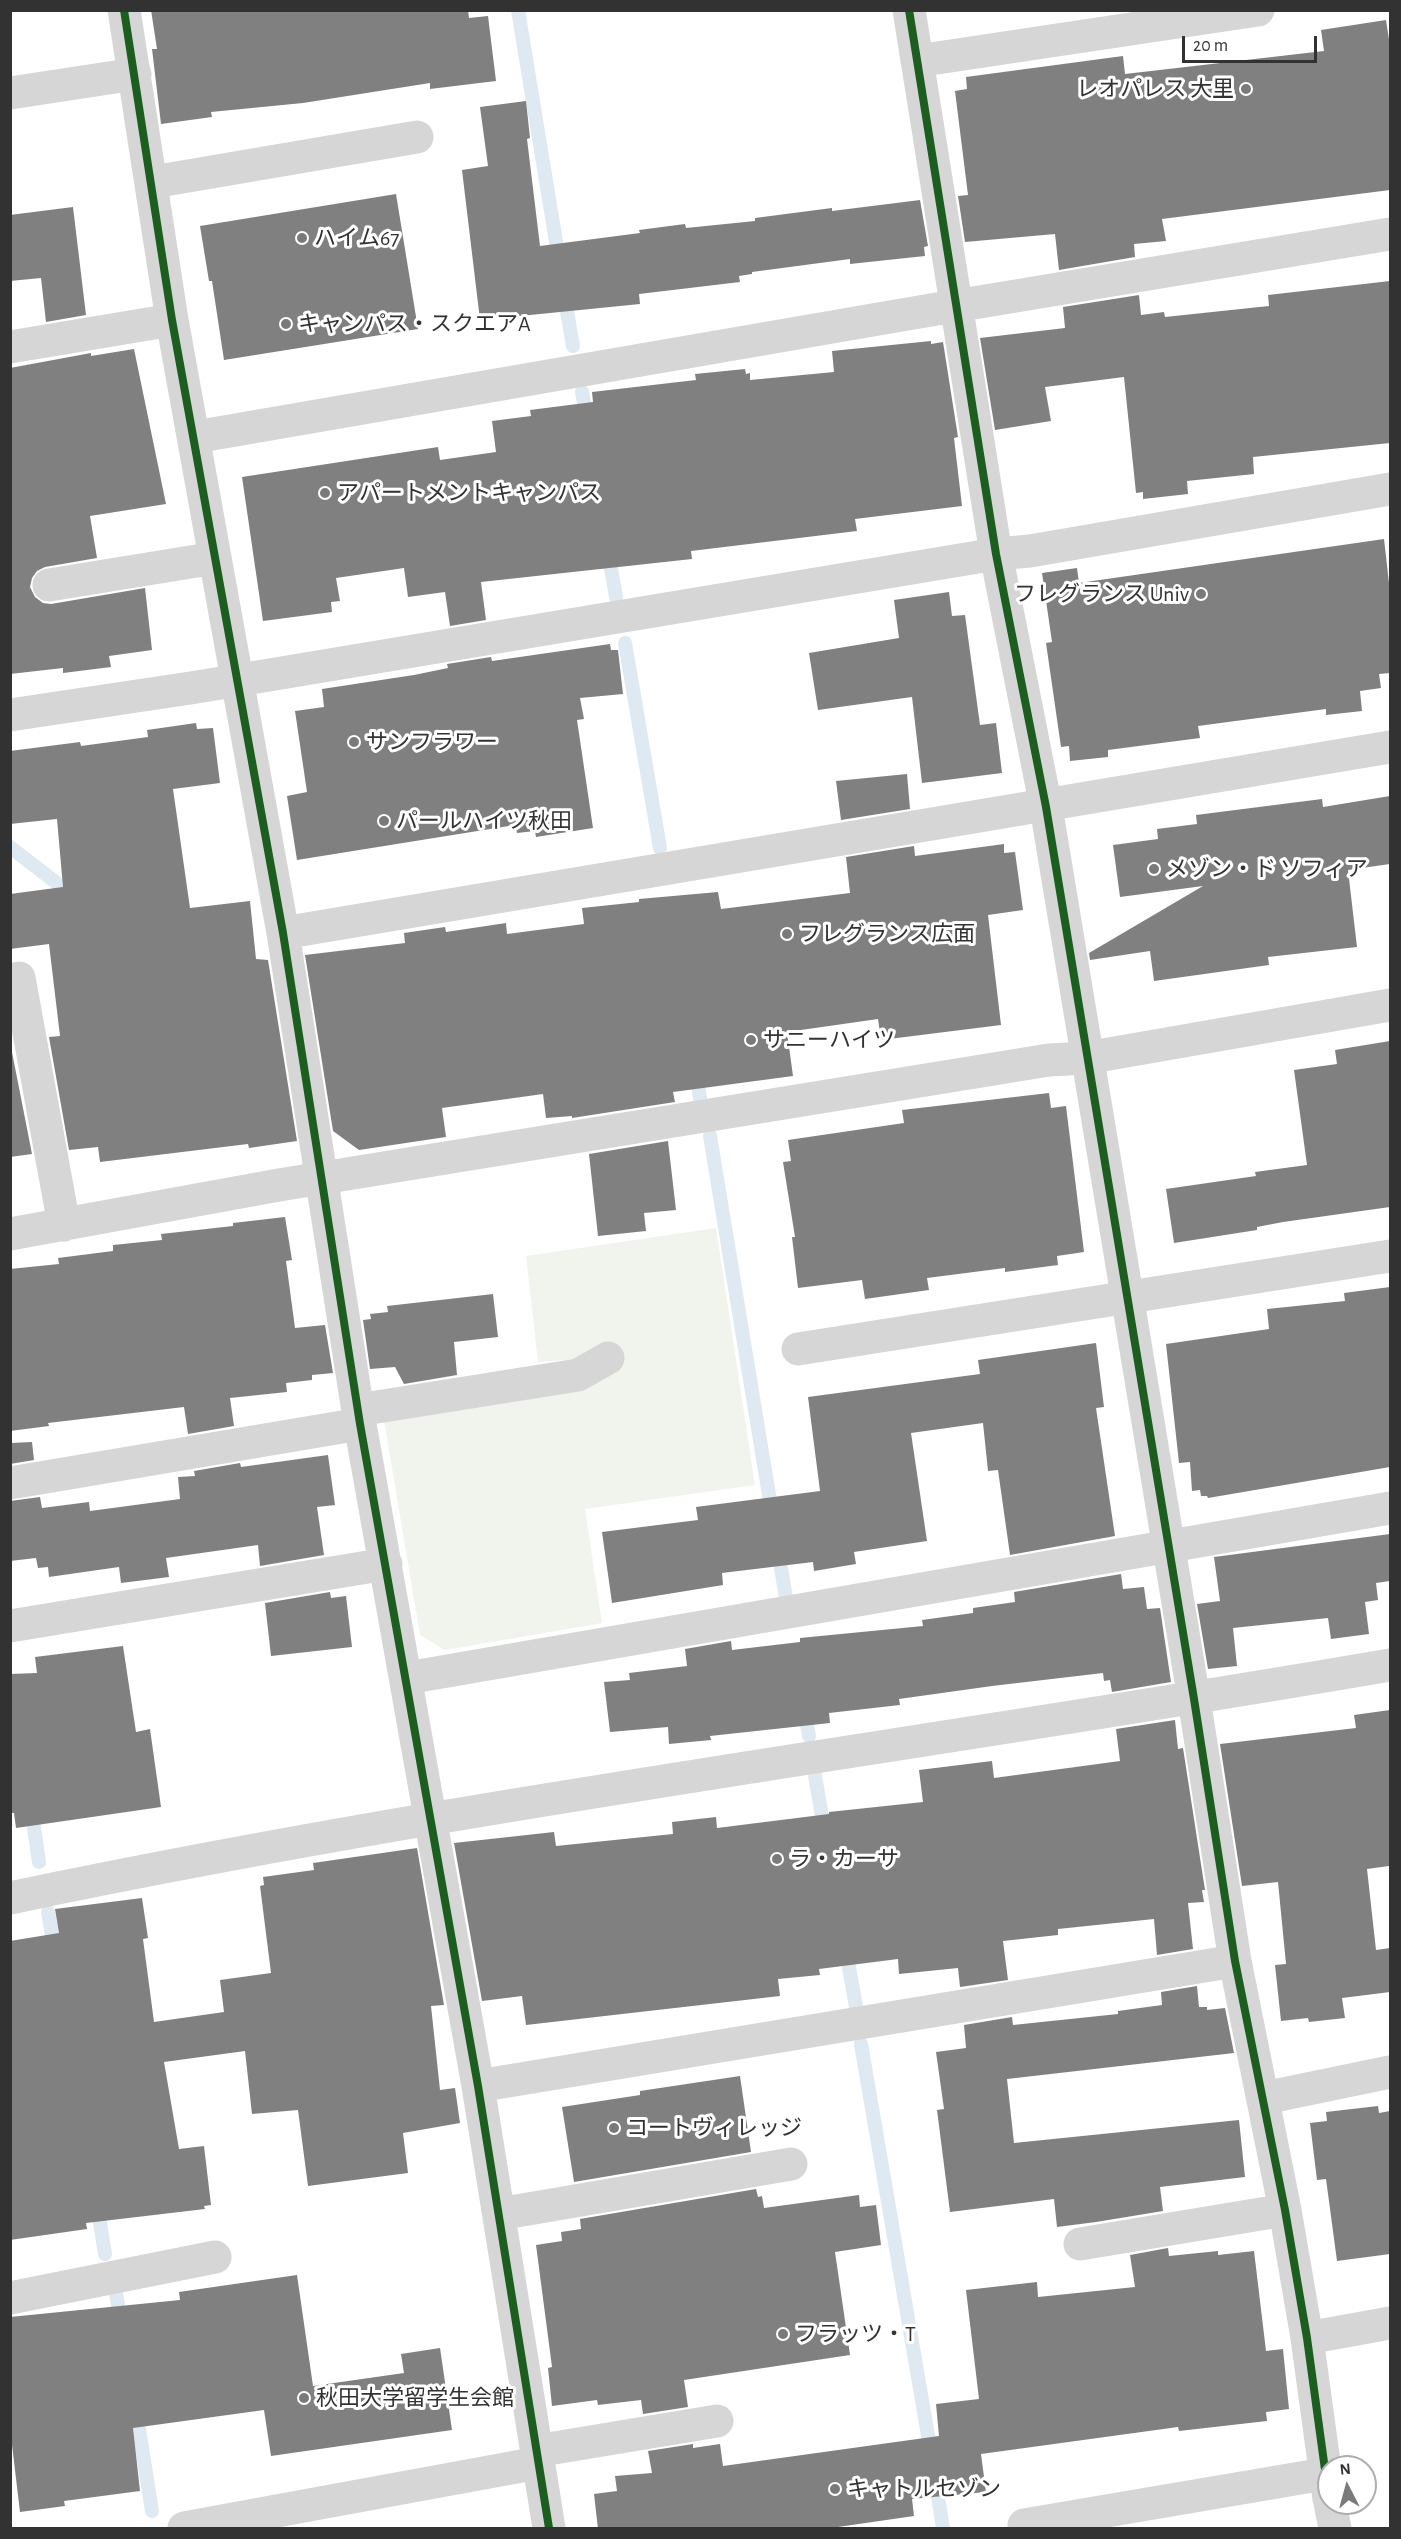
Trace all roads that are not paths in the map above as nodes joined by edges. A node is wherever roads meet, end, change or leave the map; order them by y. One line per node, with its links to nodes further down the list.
1 (124, 10): 5 (street)
2 (909, 10): 4 (street)
3 (1258, 10): 4 (street)
4 (917, 61): 10 (street)
5 (135, 74): 6 (street); 8 (street)
6 (10, 93)
7 (417, 137): 8 (street)
8 (153, 182): 11 (street)
9 (1390, 234): 10 (street)
10 (955, 306): 13 (street); 15 (street)
11 (172, 320): 12 (street); 13 (street)
12 (10, 347)
13 (195, 437): 16 (street)
14 (1390, 489): 15 (street)
15 (996, 554): 18 (street); 21 (street)
16 (215, 558): 17 (street); 18 (street)
17 (49, 585)
18 (236, 680): 19 (street); 22 (street)
19 (10, 715)
20 (1390, 747): 21 (street)
21 (1046, 807): 22 (street); 25 (street)
22 (283, 933): 26 (street)
23 (10, 980): 27 (street)
24 (1390, 1005): 25 (street)
25 (1086, 1058): 26 (street); 30 (street)
26 (323, 1178): 27 (street); 33 (street)
27 (64, 1225): 28 (street)
28 (10, 1234)
29 (1390, 1256): 30 (street)
30 (1126, 1297): 31 (street); 36 (street)
31 (798, 1349)
32 (608, 1358): 33 (street)
33 (359, 1417): 34 (street); 37 (street)
34 (10, 1483)
35 (1390, 1508): 36 (street)
36 (1168, 1546): 40 (street); 41 (street)
37 (386, 1564): 38 (street); 40 (street)
38 (10, 1626)
39 (1390, 1665): 41 (street)
40 (407, 1678): 42 (street)
41 (1194, 1699): 42 (street); 44 (street)
42 (430, 1820): 43 (street); 46 (street)
43 (10, 1898)
44 (1235, 1961): 46 (street); 47 (street)
45 (1390, 2072): 47 (street)
46 (478, 2086): 50 (street)
47 (1264, 2098): 49 (street)
48 (791, 2164): 50 (street)
49 (1285, 2210): 51 (street); 55 (street)
50 (499, 2214): 58 (street)
51 (1080, 2244)
52 (215, 2257): 53 (street)
53 (10, 2298)
54 (1390, 2323): 55 (street)
55 (1307, 2338): 57 (street)
56 (717, 2421): 58 (street)
57 (1323, 2455)
58 (537, 2457): 61 (street); 62 (street)
59 (1317, 2493): 60 (street)
60 (1024, 2524)
61 (184, 2529)
62 (549, 2529)

